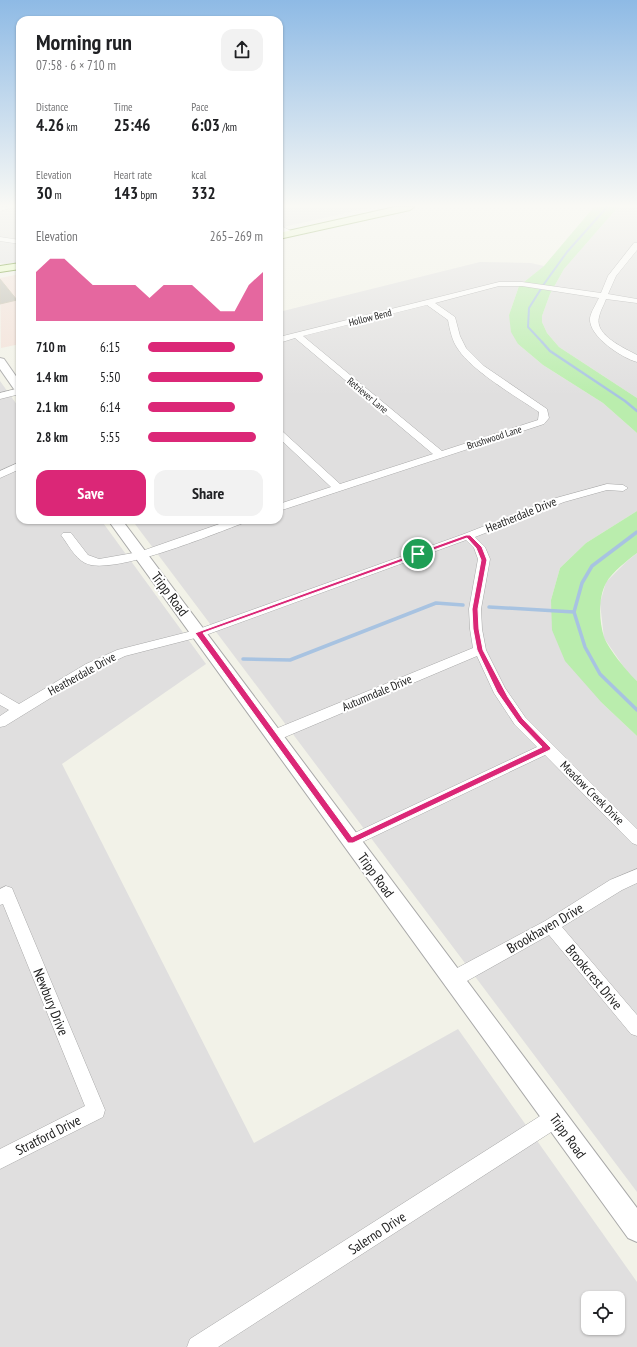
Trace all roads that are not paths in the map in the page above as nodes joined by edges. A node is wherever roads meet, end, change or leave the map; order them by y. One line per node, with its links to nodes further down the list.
1 (617, 270): 4 (street)
2 (16, 273): 3 (main road)
3 (0, 276)
4 (603, 296): 5 (street, Hollow Bend); 6 (street, Hollow Bend); 9 (street)
5 (637, 301)
6 (429, 302): 7 (street, Hollow Bend); 15 (street, Brushwood Lane)
7 (296, 335): 8 (street, Hollow Bend); 15 (street, Retriever Lane)
8 (283, 339)
9 (637, 359)
10 (0, 361): 11 (street)
11 (16, 385)
12 (16, 392): 13 (street)
13 (0, 396)
14 (283, 437): 19 (street)
15 (440, 455): 19 (street, Brushwood Lane)
16 (16, 467): 17 (street)
17 (0, 475)
18 (623, 488): 24 (street, Heatherdale Drive)
19 (339, 489): 20 (street, Brushwood Lane)
20 (283, 507)
21 (118, 524): 25 (street, Tripp Road)
22 (217, 524): 25 (street)
23 (67, 535): 25 (street)
24 (468, 536): 26 (street, Heatherdale Drive); 27 (street, Meadow Creek Drive)
25 (141, 555): 26 (street, Tripp Road)
26 (199, 633): 29 (street, Heatherdale Drive); 31 (street, Tripp Road)
27 (480, 650): 31 (street, Autumndale Drive); 32 (street, Meadow Creek Drive)
28 (0, 698): 29 (street)
29 (18, 710): 30 (street, Heatherdale Drive)
30 (0, 722)
31 (273, 736): 34 (street, Tripp Road)
32 (547, 748): 33 (street, Meadow Creek Drive); 34 (street)
33 (637, 839)
34 (351, 841): 38 (street, Tripp Road)
35 (637, 876): 37 (street, Brookhaven Drive)
36 (3, 896): 40 (street, Newbury Drive)
37 (551, 926): 38 (street, Brookhaven Drive); 39 (street, Brookcrest Drive)
38 (452, 980): 41 (street, Tripp Road)
39 (637, 1028)
40 (96, 1110): 42 (street, Stratford Drive)
41 (555, 1118): 43 (street, Tripp Road); 44 (street, Salerno Drive)
42 (0, 1160)
43 (637, 1229)
44 (198, 1347)

